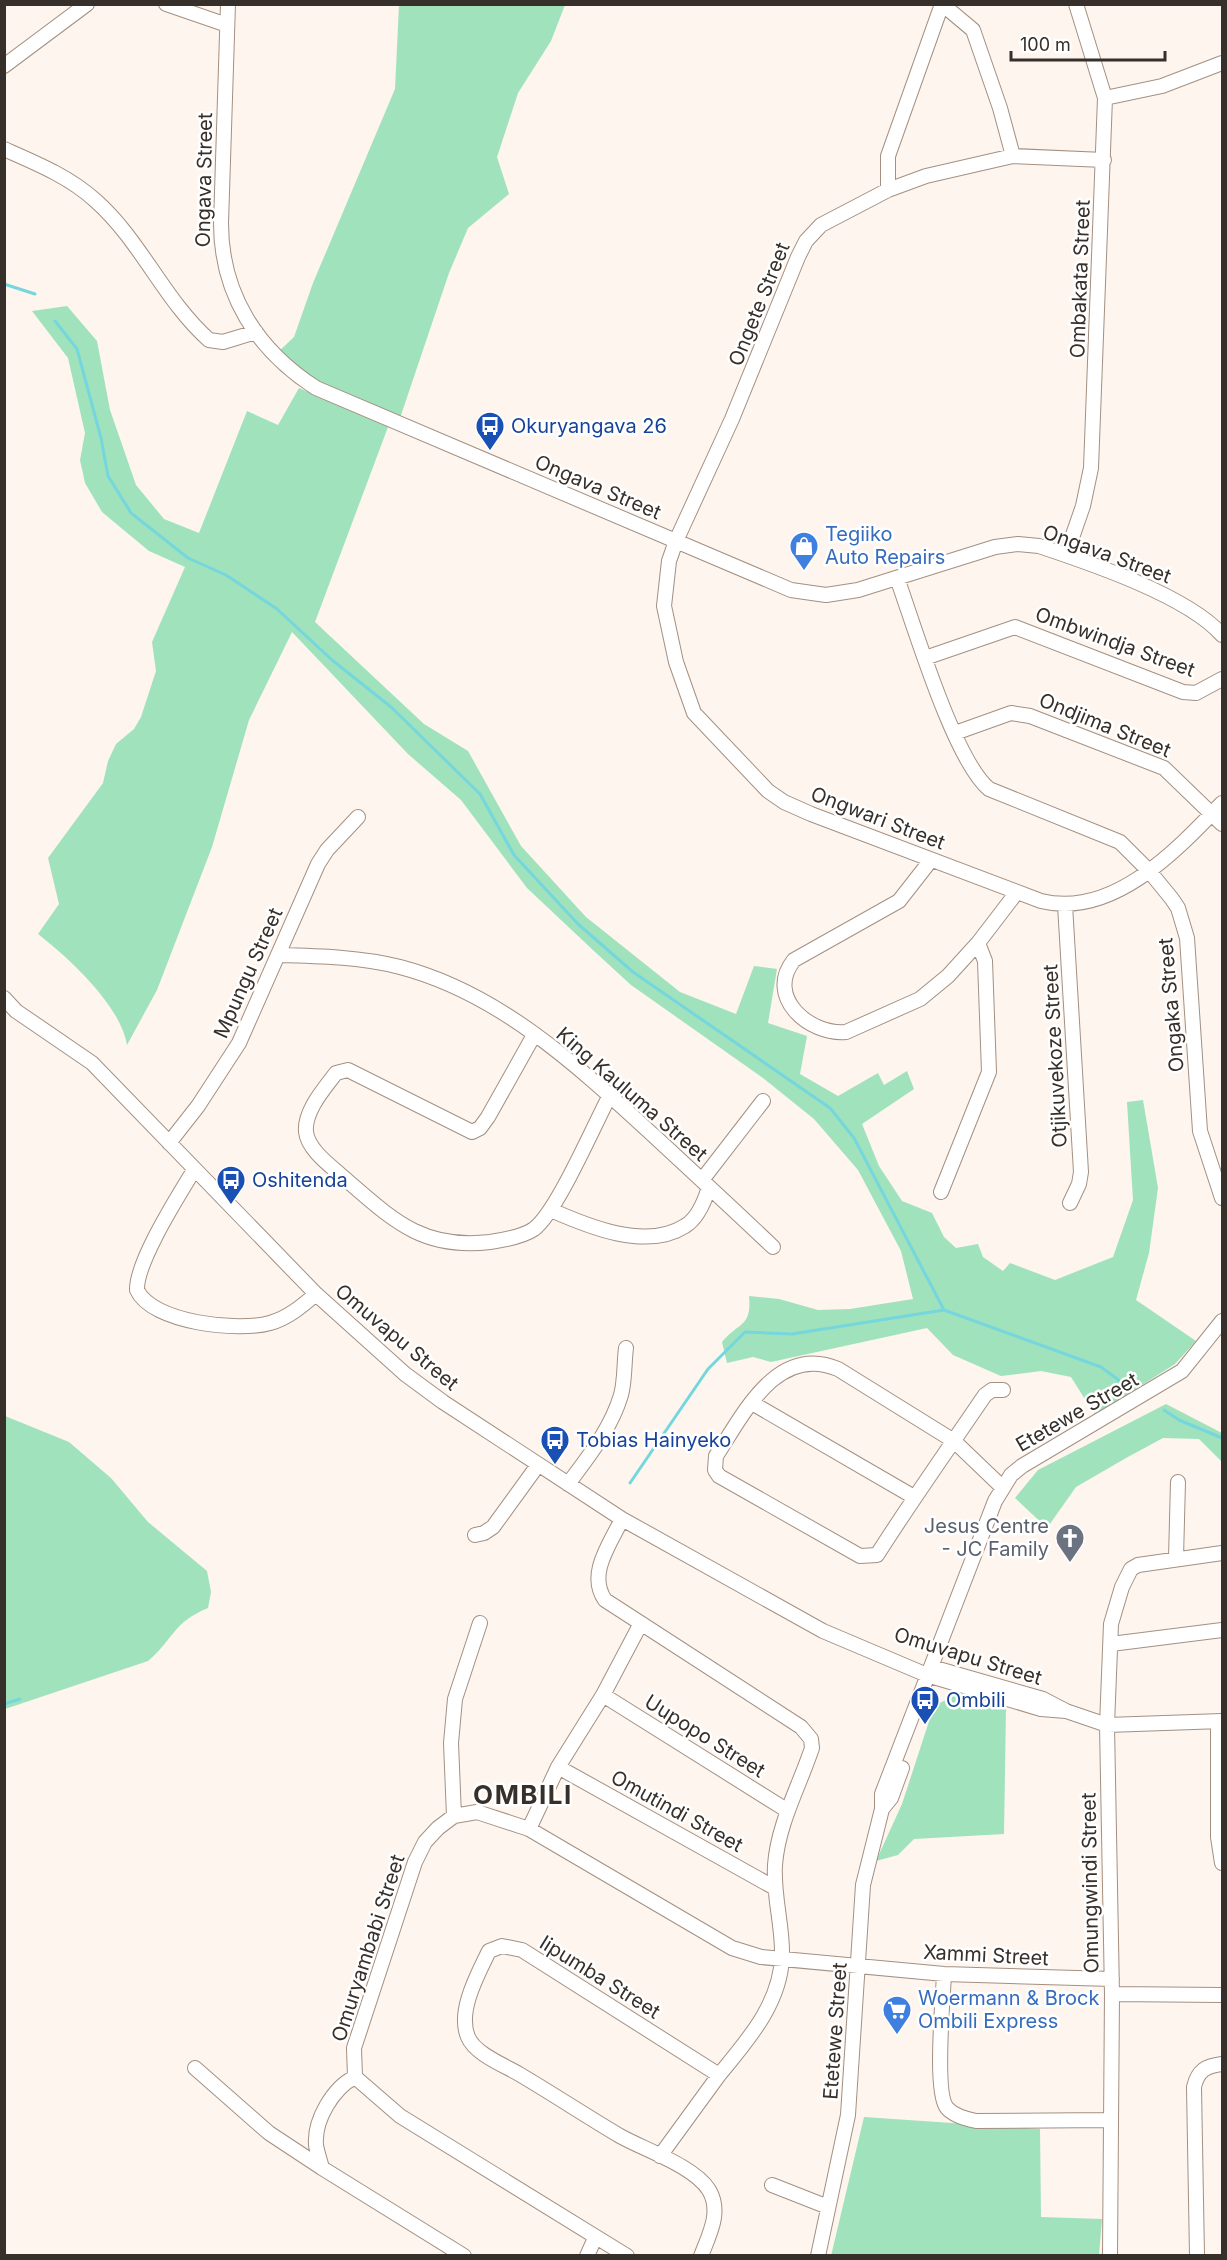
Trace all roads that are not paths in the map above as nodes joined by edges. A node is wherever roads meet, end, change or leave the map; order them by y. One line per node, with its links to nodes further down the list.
1 (87, 4): 8 (street)
2 (166, 4): 6 (street)
3 (228, 4): 6 (street, Ongava Street)
4 (1076, 4): 9 (street, Ombakata Street)
5 (942, 5): 11 (street); 13 (street)
6 (227, 25): 14 (street, Ongava Street)
7 (1222, 63): 9 (street)
8 (4, 66)
9 (1105, 98): 12 (street, Ombakata Street)
10 (4, 149): 14 (street)
11 (1012, 156): 12 (street, Ongete Street); 13 (street, Ongete Street)
12 (1104, 160): 16 (street, Ombakata Street)
13 (888, 190): 15 (street, Ongete Street)
14 (256, 332): 15 (street, Ongava Street)
15 (676, 541): 17 (street, Ongava Street); 26 (street, Ongwari Street)
16 (1066, 555): 17 (street, Ongava Street); 18 (street, Ongava Street)
17 (897, 578): 19 (street, Ongaka Street)
18 (1222, 635)
19 (925, 658): 20 (street, Ombwindja Street); 21 (street, Ongaka Street)
20 (1222, 679)
21 (955, 733): 23 (street, Ondjima Street); 27 (street, Ongaka Street)
22 (1222, 803): 23 (street, Ongwari Street)
23 (1212, 814): 25 (street, Ondjima Street); 27 (street, Ongwari Street)
24 (358, 817): 31 (street, Mpungu Street)
25 (1222, 824)
26 (932, 860): 28 (street, Ongwari Street); 30 (street)
27 (1150, 872): 29 (street, Ongwari Street); 38 (street, Ongaka Street)
28 (1017, 892): 29 (street, Ongwari Street); 30 (street)
29 (1065, 905): 43 (street, Otjikuvekoze Street)
30 (978, 943): 41 (street)
31 (278, 955): 33 (street, King Kauluma Street); 36 (street, Mpungu Street)
32 (4, 998): 36 (street, Omuvapu Street)
33 (534, 1035): 34 (street, King Kauluma Street); 44 (street)
34 (610, 1095): 40 (street, King Kauluma Street); 44 (street)
35 (763, 1101): 40 (street)
36 (169, 1143): 39 (street, Omuvapu Street)
37 (1222, 1157): 38 (street)
38 (1209, 1163): 42 (street, Ongaka Street)
39 (194, 1170): 46 (street, Omuvapu Street); 46 (street)
40 (706, 1184): 44 (street); 45 (street, King Kauluma Street)
41 (941, 1192)
42 (1222, 1198)
43 (1070, 1203)
44 (551, 1210)
45 (773, 1246)
46 (316, 1294): 52 (street, Omuvapu Street)
47 (1222, 1321): 55 (street, Etetewe Street)
48 (626, 1348): 54 (street)
49 (1003, 1390): 51 (street)
50 (752, 1403): 51 (street); 56 (street); 56 (street)
51 (954, 1441): 55 (street); 56 (street)
52 (538, 1465): 54 (street, Omuvapu Street); 58 (street)
53 (1178, 1482): 60 (street)
54 (568, 1484): 57 (street, Omuvapu Street)
55 (1002, 1487): 65 (street, Etetewe Street)
56 (914, 1497)
57 (622, 1519): 62 (street); 65 (street, Omuvapu Street)
58 (475, 1535)
59 (1222, 1553): 60 (street)
60 (1176, 1558): 64 (street, Omungwindi Street)
61 (480, 1623): 71 (street)
62 (640, 1625): 66 (street); 70 (street)
63 (1222, 1629): 64 (street)
64 (1111, 1644): 68 (street, Omungwindi Street)
65 (933, 1672): 68 (street, Omuvapu Street); 76 (street, Etetewe Street)
66 (603, 1695): 69 (street); 70 (street, Uupopo Street)
67 (1220, 1722): 68 (street, Omuvapu Street); 73 (street)
68 (1107, 1725): 78 (street, Omungwindi Street)
69 (558, 1767): 72 (street); 74 (street, Omutindi Street)
70 (788, 1811): 74 (street)
71 (454, 1816): 72 (street); 84 (street, Omuryambabi Street)
72 (529, 1829): 75 (street)
73 (1222, 1863)
74 (776, 1888): 75 (street)
75 (782, 1958): 76 (street); 83 (street)
76 (860, 1965): 77 (street, Xammi Street); 89 (street, Etetewe Street)
77 (944, 1974): 78 (street, Xammi Street); 85 (street)
78 (1112, 1979): 79 (street, Omungwindi Street)
79 (1112, 1994): 80 (street); 85 (street, Omungwindi Street)
80 (1222, 1995)
81 (1222, 2064): 97 (street)
82 (195, 2068): 87 (street)
83 (719, 2075): 86 (street); 86 (street, Iipumba Street)
84 (355, 2077): 87 (street); 90 (street)
85 (1110, 2120): 96 (street, Omungwindi Street)
86 (660, 2156): 94 (street, Iipumba Street)
87 (322, 2168): 91 (street)
88 (772, 2186): 89 (street)
89 (828, 2206): 95 (street, Etetewe Street)
90 (596, 2238): 92 (street); 93 (street)
91 (464, 2256)
92 (587, 2256)
93 (627, 2256)
94 (701, 2256)
95 (818, 2256)
96 (1110, 2256)
97 (1197, 2256)

